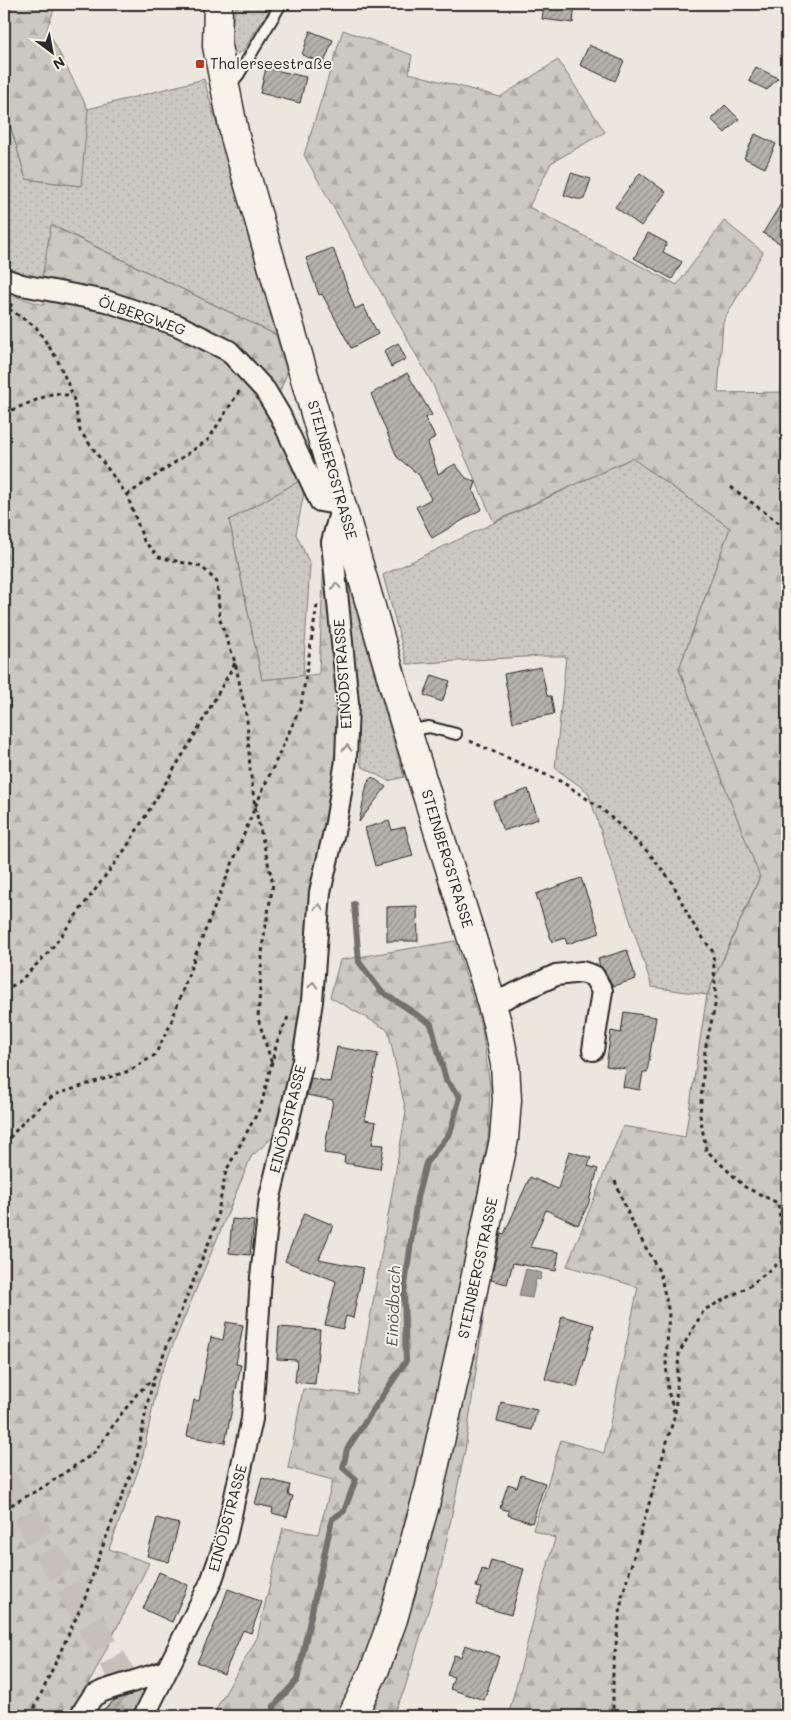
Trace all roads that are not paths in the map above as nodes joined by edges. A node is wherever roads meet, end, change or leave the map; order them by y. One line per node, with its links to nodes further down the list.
1 (218, 4): 3 (main road, STEINBERGSTRASSE)
2 (281, 4): 3 (lane)
3 (225, 92): 5 (main road, STEINBERGSTRASSE)
4 (4, 279): 5 (street, ÖLBERGWEG)
5 (342, 505): 6 (main road, STEINBERGSTRASSE); 10 (street, EINÖDSTRASSE, one-way to 5)
6 (407, 731): 7 (lane); 8 (main road, STEINBERGSTRASSE)
7 (456, 734)
8 (492, 1004): 9 (street); 13 (main road, STEINBERGSTRASSE)
9 (593, 1050)
10 (166, 1671): 11 (street); 12 (street, EINÖDSTRASSE)
11 (80, 1716)
12 (144, 1716)
13 (352, 1716)

